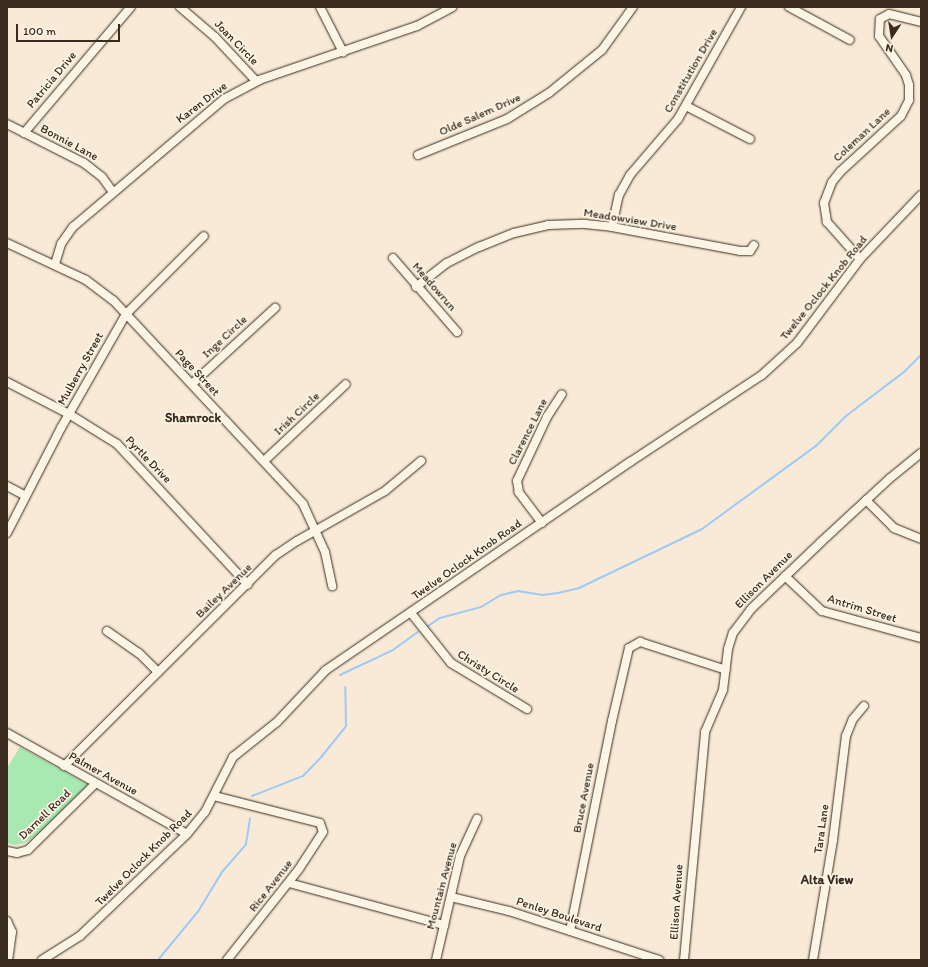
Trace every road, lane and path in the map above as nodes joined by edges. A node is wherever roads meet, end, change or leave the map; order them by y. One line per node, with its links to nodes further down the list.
1 (131, 7): 14 (street, Patricia Drive)
2 (180, 7): 11 (street, Joan Circle)
3 (320, 7): 10 (street)
4 (633, 7): 16 (street, Olde Salem Drive)
5 (741, 7): 12 (street, Constitution Drive)
6 (789, 7): 9 (street)
7 (448, 8): 10 (street, Karen Drive)
8 (921, 22): 24 (street, Coleman Lane)
9 (850, 40)
10 (343, 52): 11 (street, Karen Drive)
11 (256, 81): 17 (street, Karen Drive)
12 (686, 106): 15 (street); 19 (street, Constitution Drive)
13 (7, 124): 14 (street, Bonnie Lane)
14 (24, 133): 17 (street, Bonnie Lane)
15 (750, 140)
16 (418, 155)
17 (113, 192): 25 (street, Karen Drive)
18 (921, 195): 24 (street, Twelve Oclock Knob Road)
19 (612, 227): 22 (street, Meadowview Drive); 26 (street, Meadowview Drive)
20 (204, 236): 28 (street, Mulberry Street)
21 (7, 243): 25 (street, Page Street)
22 (754, 245)
23 (393, 258): 26 (street, Meadowrun)
24 (860, 259): 41 (street, Twelve Oclock Knob Road)
25 (55, 264): 28 (street, Page Street)
26 (416, 287): 29 (street, Meadowrun)
27 (275, 308): 31 (street, Inge Circle)
28 (126, 314): 31 (street, Page Street); 34 (street, Mulberry Street)
29 (457, 332)
30 (7, 382): 34 (street, Pyrtle Drive)
31 (192, 384): 36 (street, Page Street)
32 (346, 384): 36 (street, Irish Circle)
33 (562, 394): 41 (street, Clarence Lane)
34 (70, 414): 39 (street, Mulberry Street); 46 (street, Pyrtle Drive)
35 (921, 454): 40 (street, Ellison Avenue)
36 (264, 461): 42 (street, Page Street)
37 (421, 461): 42 (street, Bailey Avenue)
38 (7, 486): 39 (street)
39 (26, 496): 43 (street, Mulberry Street)
40 (866, 500): 44 (street); 45 (street, Ellison Avenue)
41 (542, 523): 48 (street, Twelve Oclock Knob Road)
42 (317, 529): 46 (street, Bailey Avenue); 47 (street, Page Street)
43 (7, 534)
44 (921, 539)
45 (785, 576): 50 (street, Antrim Street); 51 (street, Ellison Avenue)
46 (248, 585): 52 (street, Bailey Avenue)
47 (332, 586)
48 (411, 613): 54 (street, Christy Circle); 58 (street, Twelve Oclock Knob Road)
49 (106, 631): 52 (street)
50 (921, 638)
51 (726, 670): 66 (street, Bruce Avenue); 72 (street, Ellison Avenue)
52 (158, 672): 56 (street, Bailey Avenue)
53 (864, 706): 73 (street, Tara Lane)
54 (527, 709)
55 (7, 733): 56 (street, Palmer Avenue)
56 (64, 766): 57 (street, Palmer Avenue)
57 (95, 784): 60 (street, Palmer Avenue); 61 (street, Darnell Road)
58 (214, 796): 60 (street, Twelve Oclock Knob Road); 62 (street, Rice Avenue)
59 (477, 820): 63 (street, Mountain Avenue)
60 (187, 834): 68 (street, Twelve Oclock Knob Road)
61 (7, 851)
62 (288, 883): 65 (street); 69 (street, Rice Avenue)
63 (451, 897): 65 (street, Mountain Avenue); 66 (street, Penley Boulevard)
64 (7, 921): 67 (street)
65 (444, 924): 70 (street, Mountain Avenue)
66 (570, 931): 71 (street, Penley Boulevard)
67 (8, 960)
68 (42, 960)
69 (227, 960)
70 (436, 960)
71 (659, 960)
72 (684, 960)
73 (813, 960)

